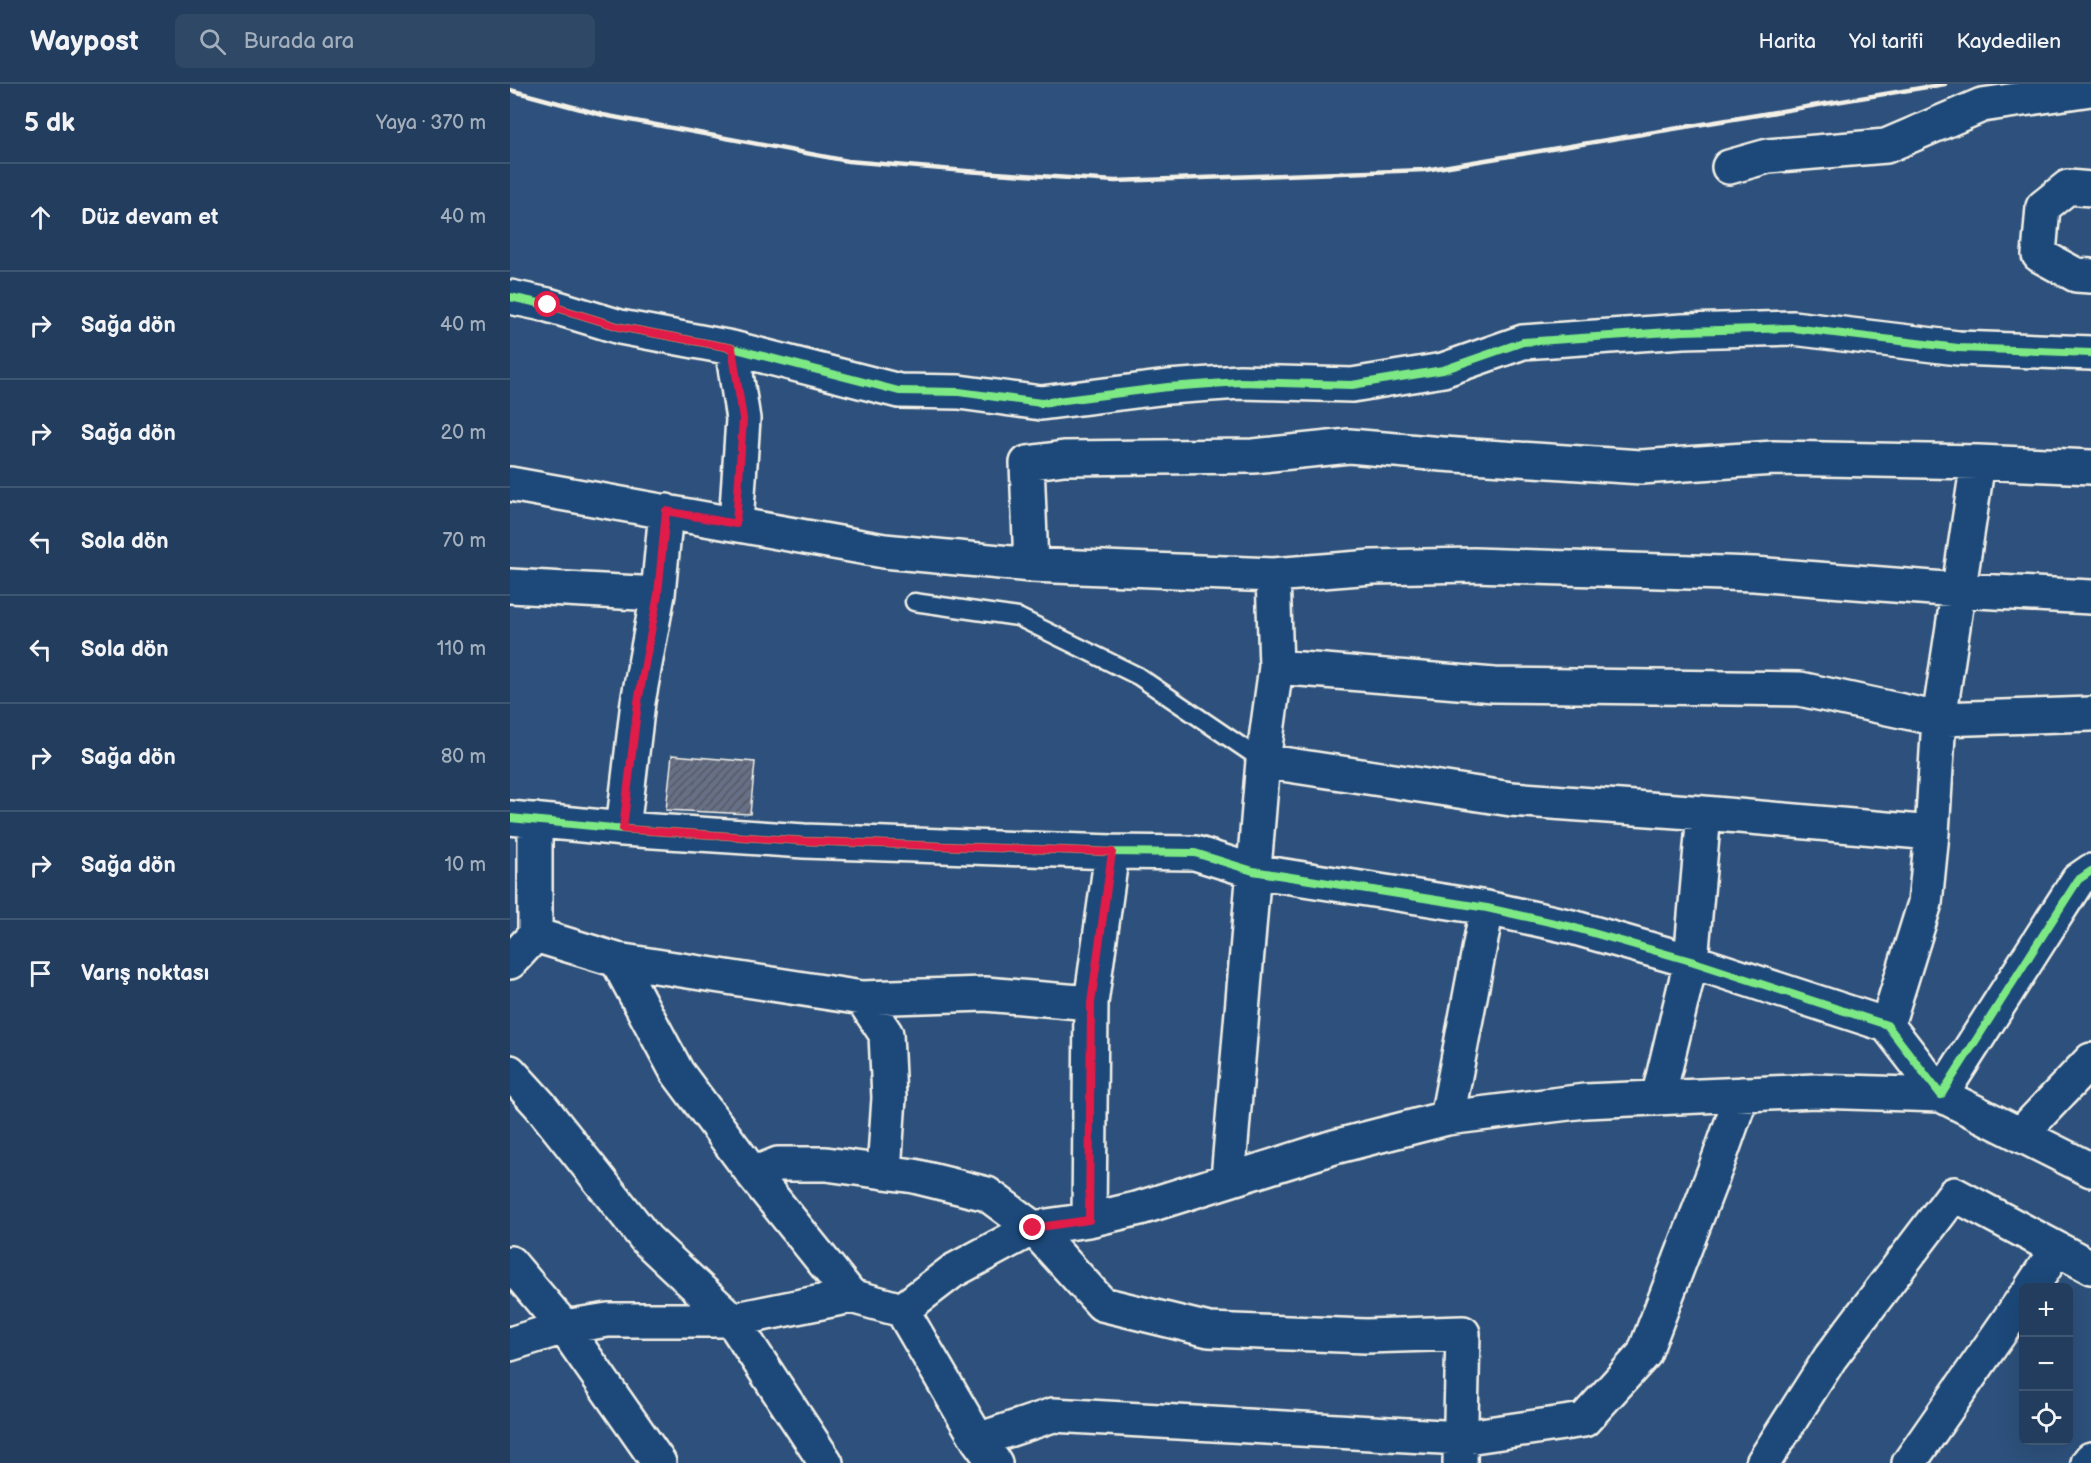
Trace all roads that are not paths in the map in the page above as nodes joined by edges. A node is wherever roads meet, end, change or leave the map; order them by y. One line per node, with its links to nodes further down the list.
1 (2091, 89): 2 (street)
2 (1729, 167)
3 (2091, 189): 4 (street)
4 (2091, 276)
5 (510, 297): 6 (street)
6 (732, 348): 7 (street); 12 (street)
7 (2091, 353)
8 (1978, 462): 9 (street); 13 (street); 16 (street)
9 (2091, 467)
10 (510, 484): 11 (street)
11 (666, 511): 12 (street); 17 (street)
12 (736, 524): 13 (street)
13 (1031, 565): 14 (street)
14 (1274, 575): 16 (street); 20 (street)
15 (510, 585): 17 (street)
16 (1958, 590): 18 (street); 22 (street)
17 (658, 594): 26 (street)
18 (2091, 597)
19 (914, 602): 23 (lane)
20 (1276, 667): 22 (street); 23 (street)
21 (2091, 714): 22 (street)
22 (1939, 719): 27 (street)
23 (1263, 761): 24 (street); 29 (street)
24 (1704, 813): 27 (street); 34 (street)
25 (523, 819): 26 (street); 32 (street)
26 (623, 829): 28 (street)
27 (1932, 833): 38 (street)
28 (1112, 852): 29 (street); 37 (street)
29 (1253, 871): 31 (street); 49 (street)
30 (2091, 871): 42 (street)
31 (1486, 908): 34 (street); 44 (street)
32 (535, 935): 33 (street); 35 (street)
33 (617, 960): 36 (street); 48 (street)
34 (1691, 961): 38 (street); 43 (street)
35 (510, 962)
36 (862, 998): 37 (street); 47 (street)
37 (1091, 1003): 50 (street)
38 (1887, 1025): 42 (street)
39 (2091, 1060): 45 (street)
40 (510, 1072): 59 (street)
41 (1742, 1094): 42 (street); 43 (street); 63 (street)
42 (1941, 1095): 45 (street)
43 (1658, 1098): 44 (street)
44 (1447, 1118): 49 (street)
45 (2020, 1135): 46 (street)
46 (2091, 1170)
47 (884, 1171): 48 (street); 51 (street)
48 (753, 1174): 56 (street)
49 (1228, 1179): 50 (street)
50 (1089, 1220): 51 (street)
51 (1033, 1228): 58 (street); 63 (street)
52 (2057, 1249): 54 (street); 55 (street); 67 (street)
53 (510, 1263): 60 (street)
54 (2091, 1267)
55 (2034, 1283)
56 (851, 1296): 58 (street); 59 (street)
57 (2019, 1305): 68 (street)
58 (902, 1310): 62 (street)
59 (732, 1320): 60 (street); 66 (street)
60 (564, 1327): 61 (street); 65 (street)
61 (510, 1344)
62 (987, 1451): 63 (street)
63 (1460, 1451)
64 (2091, 1459): 69 (street)
65 (659, 1463)
66 (826, 1463)
67 (1763, 1463)
68 (1909, 1463)
69 (2088, 1463)

